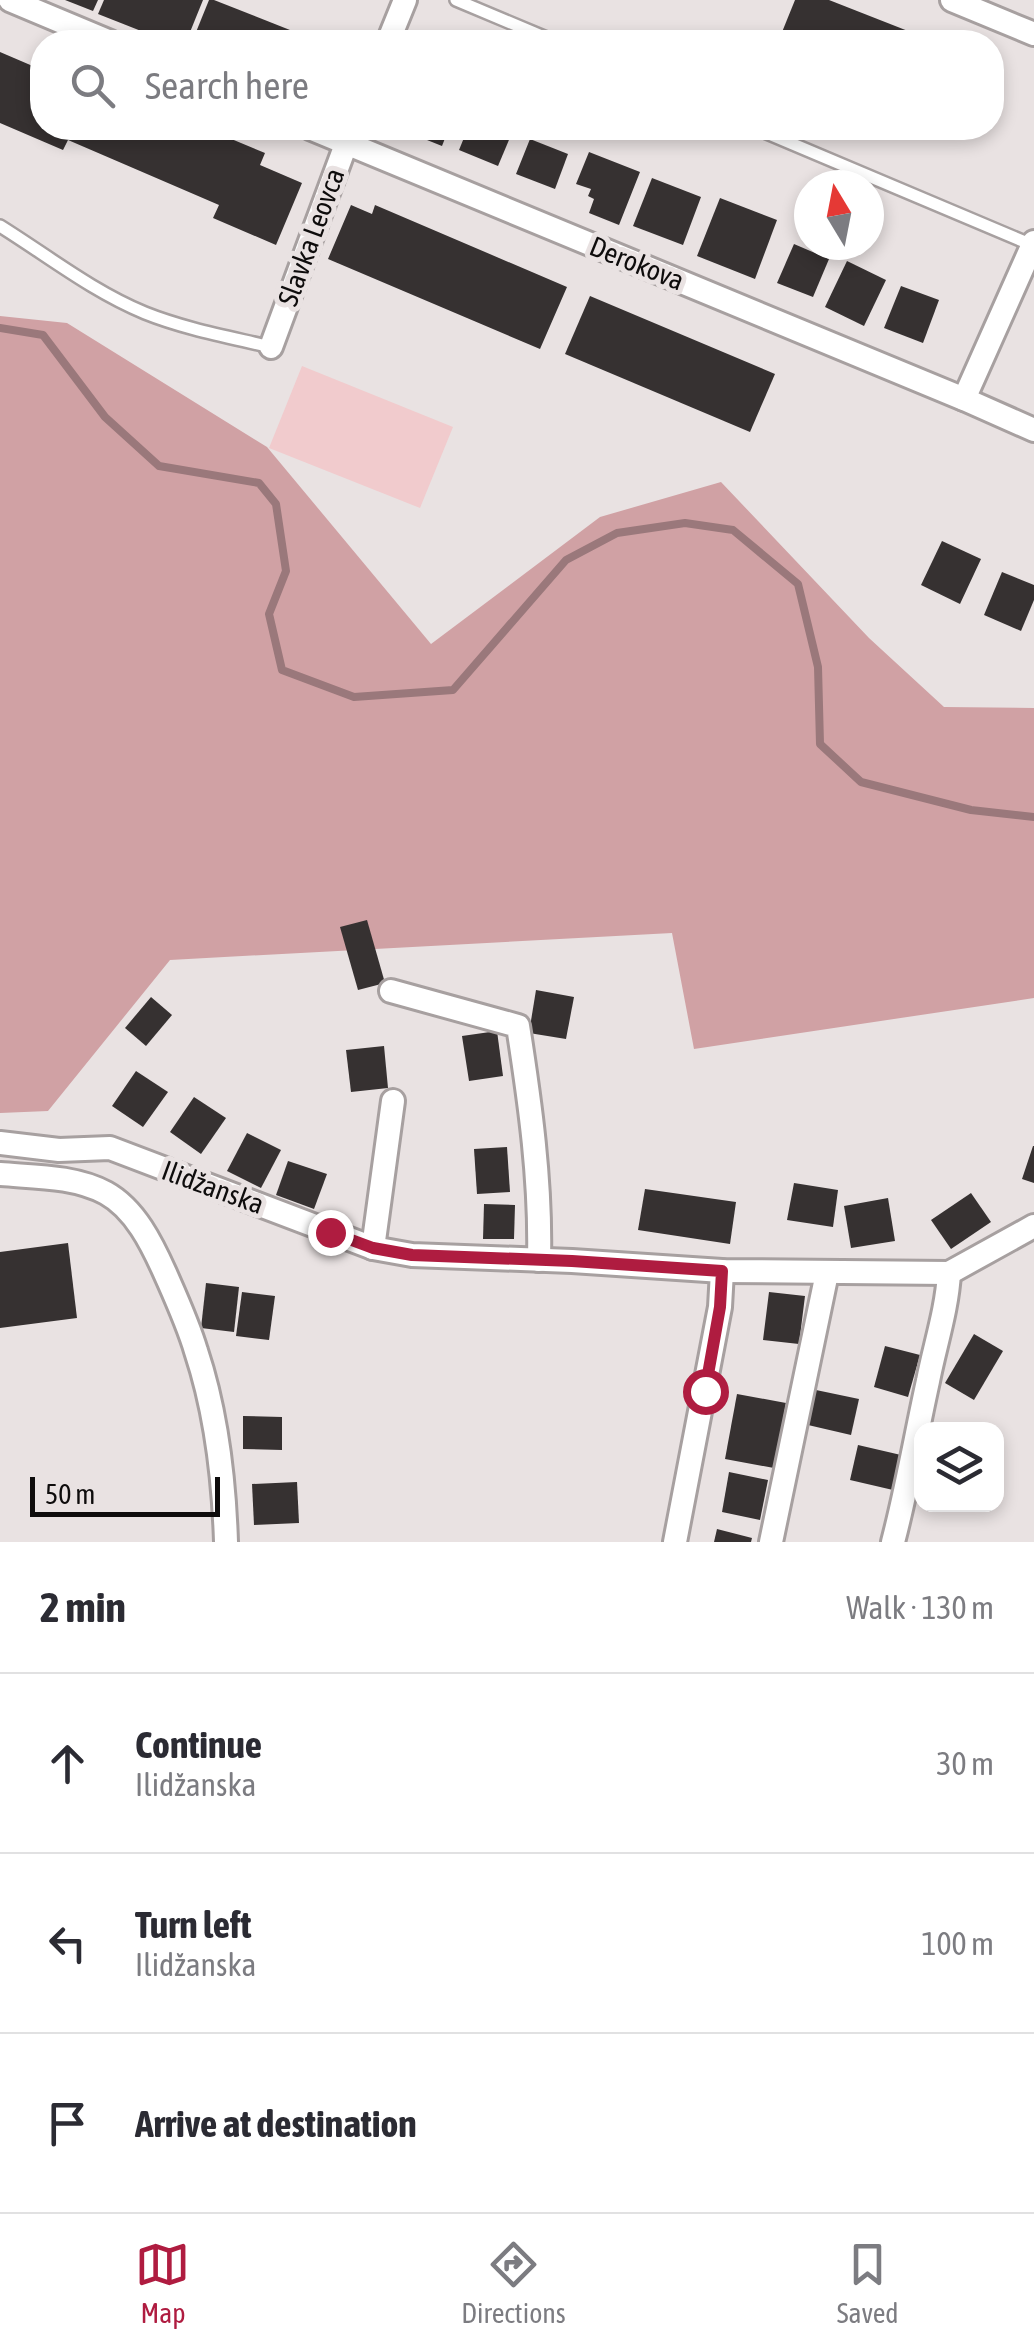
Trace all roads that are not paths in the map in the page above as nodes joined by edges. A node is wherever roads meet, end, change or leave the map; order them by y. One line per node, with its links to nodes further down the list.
1 (10, 0): 5 (street)
2 (405, 0): 6 (street)
3 (456, 0): 7 (lane)
4 (952, 0): 8 (street)
5 (81, 30)
6 (393, 30)
7 (527, 30)
8 (1034, 34)
9 (347, 140): 14 (street, Slavka Leovca)
10 (361, 140): 15 (street, Derokova)
11 (784, 140): 13 (lane)
12 (0, 226): 14 (lane)
13 (1033, 244): 15 (street)
14 (271, 347)
15 (964, 398): 16 (street, Derokova)
16 (1034, 430)
17 (391, 991): 23 (street)
18 (393, 1101): 22 (street)
19 (0, 1143): 22 (street, Ilidžanska)
20 (0, 1174): 27 (street, Ilidžanska)
21 (1034, 1226): 26 (street, Ilidžanska)
22 (373, 1248): 23 (street, Ilidžanska)
23 (539, 1260): 24 (street, Ilidžanska)
24 (722, 1271): 25 (street, Ilidžanska); 28 (street)
25 (827, 1273): 26 (street, Ilidžanska); 29 (street)
26 (949, 1273): 30 (street)
27 (226, 1542)
28 (676, 1542)
29 (771, 1542)
30 (894, 1542)

